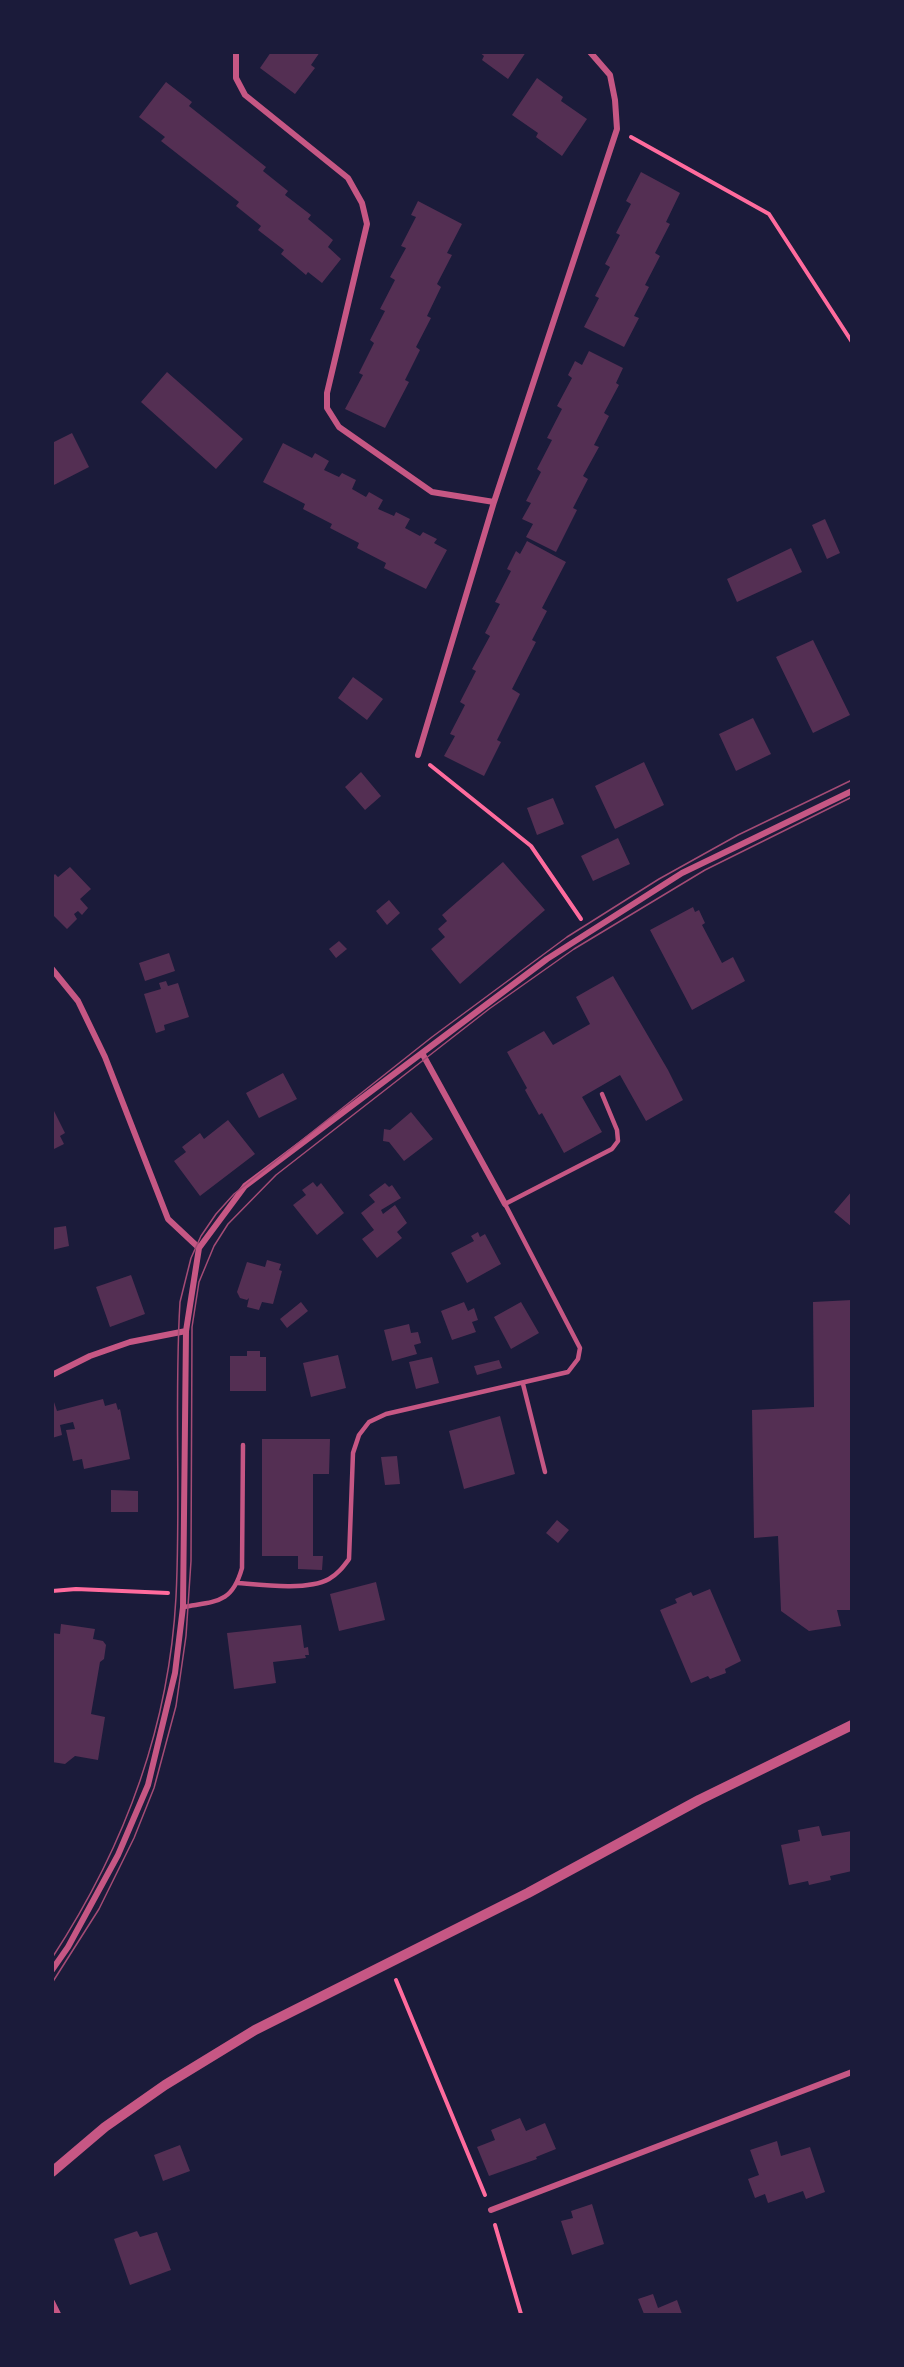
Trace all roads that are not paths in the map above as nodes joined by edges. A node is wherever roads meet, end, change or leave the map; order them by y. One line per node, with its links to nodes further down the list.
1 (236, 52): 3 (street)
2 (590, 52): 3 (street)
3 (494, 502): 4 (street)
4 (418, 755)
5 (852, 791): 7 (street)
6 (52, 969): 10 (street)
7 (422, 1053): 9 (street); 10 (street)
8 (602, 1094): 9 (lane)
9 (506, 1204): 13 (lane)
10 (199, 1248): 11 (street)
11 (186, 1331): 12 (street); 17 (street)
12 (52, 1375)
13 (523, 1384): 15 (lane); 16 (lane)
14 (243, 1444): 16 (lane)
15 (545, 1473)
16 (238, 1583): 17 (lane)
17 (183, 1607): 19 (street)
18 (852, 1725): 21 (street)
19 (52, 1970)
20 (852, 2072): 22 (street)
21 (52, 2172)
22 (491, 2210)
23 (52, 2302): 24 (street)
24 (58, 2314)

